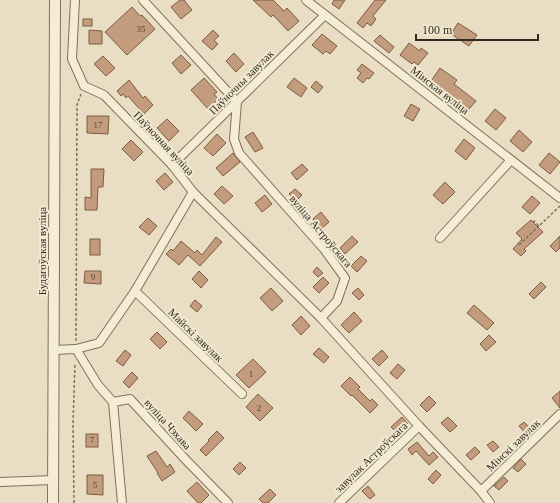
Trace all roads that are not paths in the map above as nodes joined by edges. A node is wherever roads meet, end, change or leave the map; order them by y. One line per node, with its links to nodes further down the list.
1 (56, 0): 15 (street, Будагоўская вуліца)
2 (75, 0): 8 (street, Паўночная вуліца)
3 (143, 0): 6 (street)
4 (306, 0): 5 (street, Мінская вуліца)
5 (324, 14): 6 (street, Паўночны завулак); 7 (street, Мінская вуліца)
6 (237, 102): 8 (street, Паўночны завулак); 13 (street, вуліца Астроўскага)
7 (512, 160): 10 (street, Мінская вуліца); 11 (street)
8 (172, 165): 9 (street, Паўночная вуліца)
9 (193, 192): 12 (street, Паўночная вуліца); 13 (street)
10 (560, 198)
11 (440, 238)
12 (134, 291): 14 (street, Паўночная вуліца); 16 (street, Майскі завулак)
13 (321, 318): 19 (street)
14 (76, 349): 15 (street); 17 (street)
15 (54, 350): 20 (street, Будагоўская вуліца)
16 (242, 394)
17 (114, 402): 24 (street); 25 (street, вуліца Чэхава)
18 (560, 414): 22 (street, Мінскі завулак)
19 (419, 426): 22 (street); 26 (street, завулак Астроўскага)
20 (54, 480): 21 (street); 23 (street, Будагоўская вуліца)
21 (0, 482)
22 (480, 492): 27 (street)
23 (54, 503)
24 (122, 503)
25 (228, 503)
26 (339, 503)
27 (490, 503)

